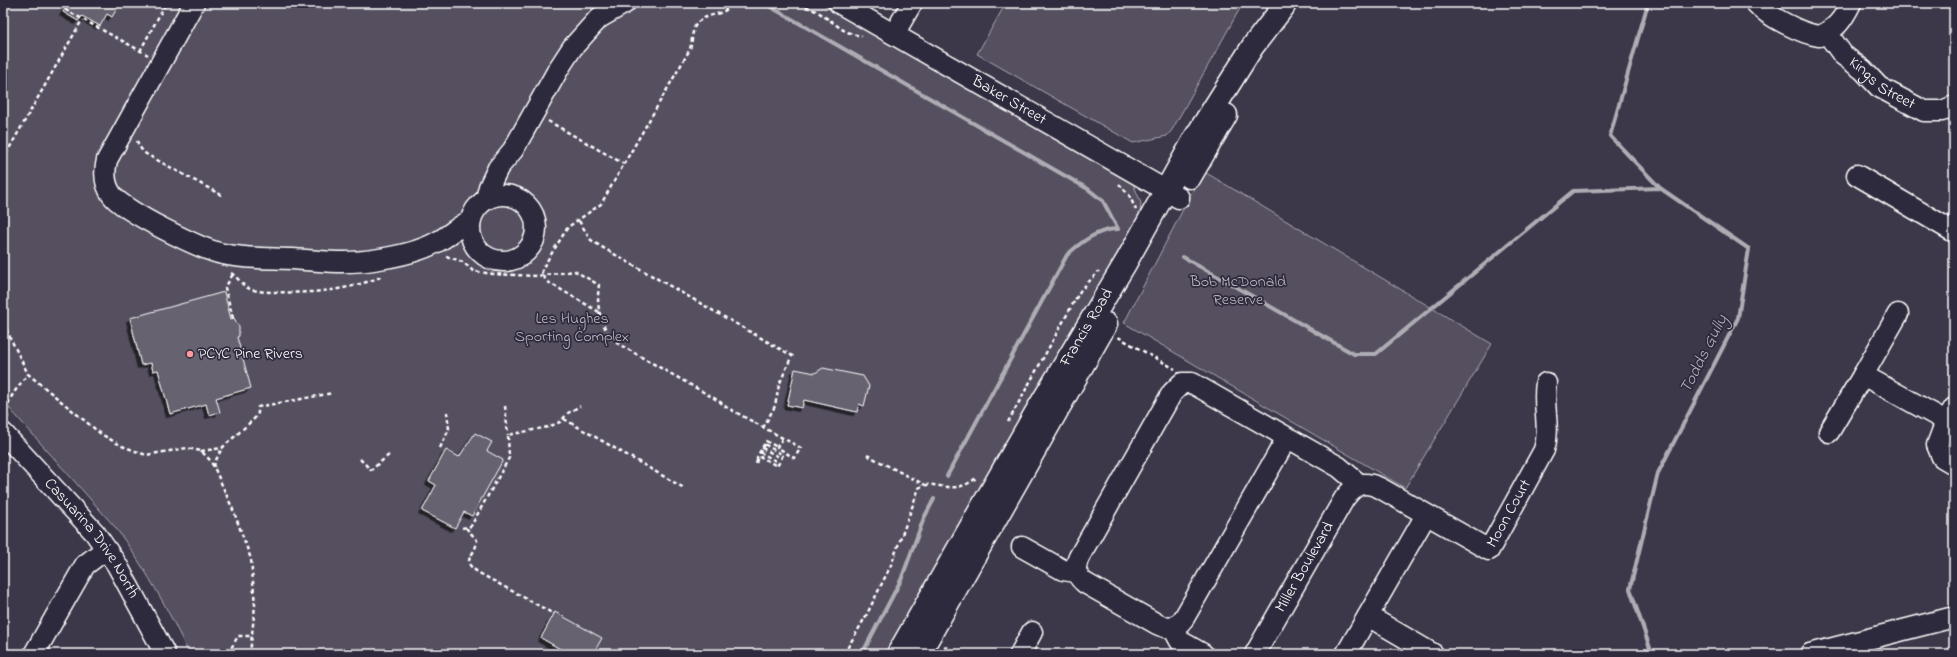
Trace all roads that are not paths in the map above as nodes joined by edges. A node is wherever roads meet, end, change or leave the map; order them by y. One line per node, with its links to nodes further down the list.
1 (194, 3): 19 (street)
2 (625, 3): 11 (street)
3 (839, 3): 9 (street, Baker Street)
4 (912, 3): 9 (street)
5 (1756, 3): 8 (street)
6 (1851, 3): 8 (street)
7 (1285, 4): 13 (main road, Francis Road)
8 (1827, 33): 10 (street, Kings Street)
9 (894, 34): 13 (street, Baker Street)
10 (1952, 111)
11 (513, 150): 14 (street); 15 (street)
12 (1856, 175): 17 (street)
13 (1172, 194): 39 (main road, Francis Road); 40 (main road, Francis Road)
14 (515, 196): 15 (street); 18 (street)
15 (486, 199): 16 (street)
16 (470, 221): 18 (street); 19 (street)
17 (1954, 232)
18 (473, 243): 19 (street)
19 (440, 248)
20 (1898, 314): 21 (street)
21 (1863, 375): 23 (street); 25 (street)
22 (1546, 383): 29 (street, Moon Court)
23 (1950, 415): 27 (street)
24 (6, 427): 31 (street, Casuarina Drive North)
25 (1829, 432)
26 (1287, 438): 28 (street); 32 (street); 35 (street)
27 (1954, 464)
28 (1359, 484): 29 (street, Moon Court); 43 (street, Miller Boulevard)
29 (1426, 515): 33 (street)
30 (1022, 547): 32 (street)
31 (106, 549): 37 (street); 38 (street, Casuarina Drive North)
32 (1076, 572): 35 (street)
33 (1368, 616): 44 (street); 45 (street)
34 (1954, 617): 46 (street)
35 (1173, 628): 42 (street)
36 (1032, 632): 41 (street)
37 (34, 654)
38 (165, 654)
39 (898, 654)
40 (919, 654)
41 (1020, 654)
42 (1203, 654)
43 (1255, 654)
44 (1346, 654)
45 (1433, 654)
46 (1810, 654)

